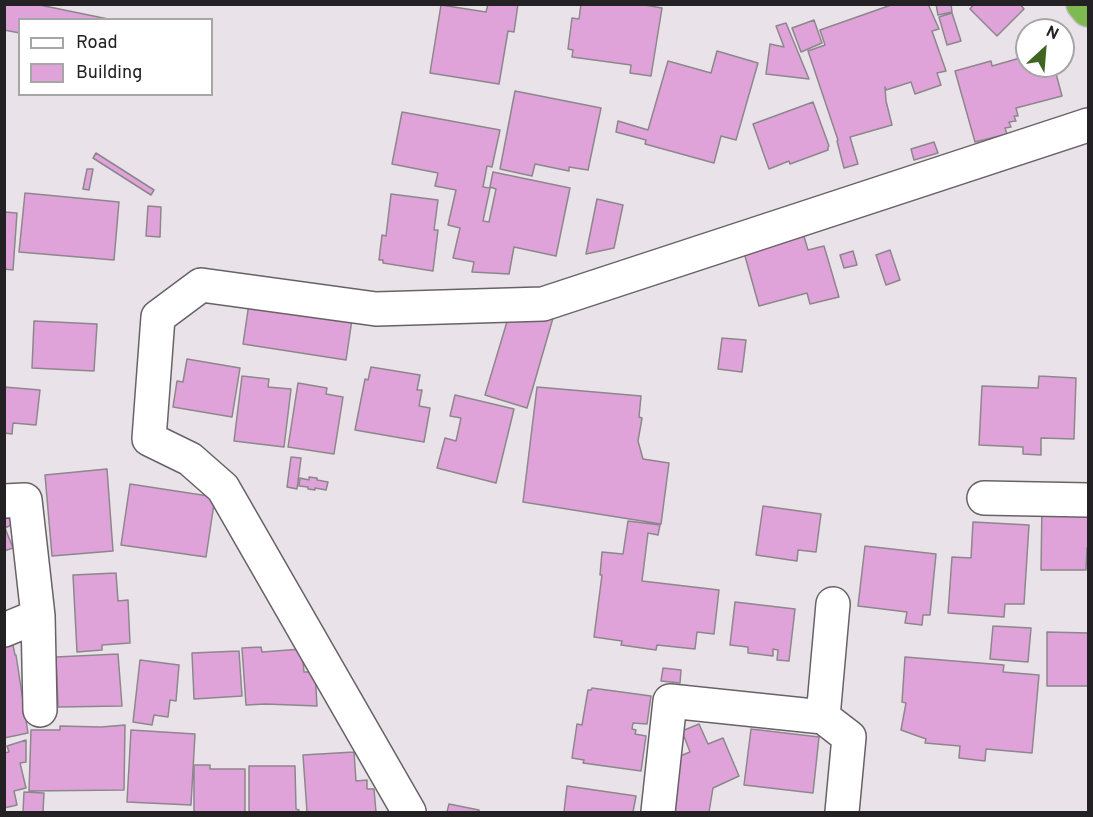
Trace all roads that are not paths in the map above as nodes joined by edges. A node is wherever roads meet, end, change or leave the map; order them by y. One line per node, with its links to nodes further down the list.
1 (1083, 4): 2 (highway)
2 (1089, 10)
3 (1089, 125): 12 (street)
4 (984, 498): 5 (street)
5 (1089, 500)
6 (4, 501): 8 (street)
7 (832, 604): 11 (street)
8 (38, 615): 9 (street); 10 (street)
9 (4, 630)
10 (40, 710)
11 (823, 717): 13 (street); 14 (street)
12 (409, 813)
13 (658, 813)
14 (842, 813)

